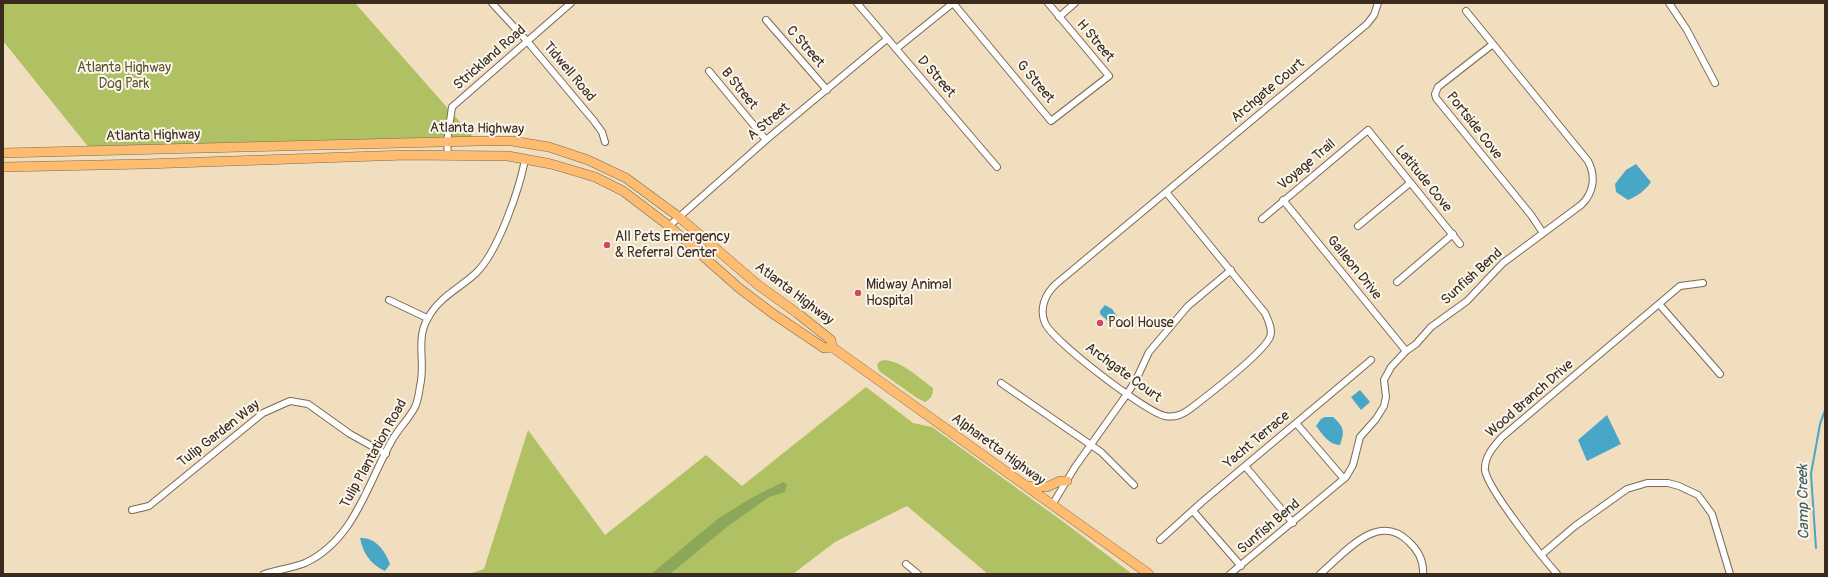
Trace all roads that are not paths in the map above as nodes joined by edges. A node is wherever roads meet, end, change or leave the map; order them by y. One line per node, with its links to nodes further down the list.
1 (492, 3): 13 (street, Tidwell Road)
2 (570, 3): 13 (street, Strickland Road)
3 (858, 3): 12 (street, D Street)
4 (953, 3): 15 (street); 17 (street, G Street)
5 (1048, 3): 10 (street, H Street)
6 (1075, 3): 10 (street)
7 (1378, 3): 30 (street, Archgate Court)
8 (1669, 3): 18 (street)
9 (1466, 11): 14 (street, Sunfish Bend)
10 (1059, 16): 17 (street, H Street)
11 (766, 20): 19 (street, C Street)
12 (887, 39): 15 (street, D Street); 19 (street, A Street)
13 (527, 41): 22 (street, Strickland Road); 23 (street, Tidwell Road)
14 (1493, 44): 36 (street, Sunfish Bend); 36 (street, Portside Cove)
15 (896, 48): 28 (street, D Street)
16 (709, 71): 21 (street, B Street)
17 (1109, 76)
18 (1716, 83)
19 (827, 90): 21 (street, A Street)
20 (1368, 130): 29 (street, Latitude Cove); 31 (street, Voyage Trail)
21 (766, 140): 32 (street, A Street)
22 (447, 142): 24 (main road, Atlanta Highway); 25 (street, Strickland Road); 32 (main road, Atlanta Highway)
23 (605, 142)
24 (3, 153)
25 (448, 155): 26 (main road, Atlanta Highway); 27 (main road, Atlanta Highway)
26 (525, 160): 34 (main road, Atlanta Highway); 44 (street, Tulip Plantation Road)
27 (3, 167)
28 (997, 167)
29 (1410, 183): 35 (street); 37 (street, Latitude Cove)
30 (1166, 192): 39 (street, Archgate Court); 50 (street, Archgate Court)
31 (1283, 200): 33 (street, Voyage Trail); 46 (street, Galleon Drive)
32 (679, 217): 34 (street, A Street); 45 (main road, Atlanta Highway)
33 (1262, 219)
34 (669, 226): 45 (main road, Atlanta Highway)
35 (1358, 226)
36 (1543, 233): 46 (street, Sunfish Bend)
37 (1453, 234): 38 (street, Latitude Cove); 40 (street)
38 (1460, 244)
39 (1231, 270): 50 (street); 50 (street, Archgate Court)
40 (1397, 282)
41 (1703, 283): 43 (street, Wood Branch Drive)
42 (389, 300): 44 (street)
43 (1659, 304): 48 (street); 64 (street, Wood Branch Drive)
44 (427, 318): 53 (street, Tulip Plantation Road)
45 (832, 347): 57 (main road, Alpharetta Highway)
46 (1406, 351): 55 (street, Sunfish Bend)
47 (1371, 360): 51 (street, Yacht Terrace)
48 (1720, 374)
49 (1001, 383): 52 (street)
50 (1127, 394): 52 (street)
51 (1296, 423): 54 (street, Yacht Terrace); 55 (street)
52 (1091, 444): 56 (street); 58 (street)
53 (386, 454): 60 (street, Tulip Garden Way); 67 (street, Tulip Plantation Road)
54 (1245, 466): 61 (street, Yacht Terrace); 62 (street)
55 (1344, 479): 62 (street, Sunfish Bend)
56 (1067, 481): 57 (main road); 59 (street)
57 (1025, 486): 59 (main road, Alpharetta Highway)
58 (1134, 486)
59 (1052, 505): 69 (main road, Alpharetta Highway)
60 (132, 510)
61 (1194, 511): 63 (street, Yacht Terrace); 66 (street)
62 (1293, 523): 66 (street, Sunfish Bend)
63 (1160, 540)
64 (1541, 555): 73 (street, Wood Branch Drive); 74 (street)
65 (906, 564): 68 (street)
66 (1241, 566): 70 (street, Sunfish Bend)
67 (264, 574)
68 (918, 574)
69 (1149, 574)
70 (1230, 574)
71 (1320, 574): 72 (street)
72 (1423, 574)
73 (1557, 574)
74 (1730, 574)

